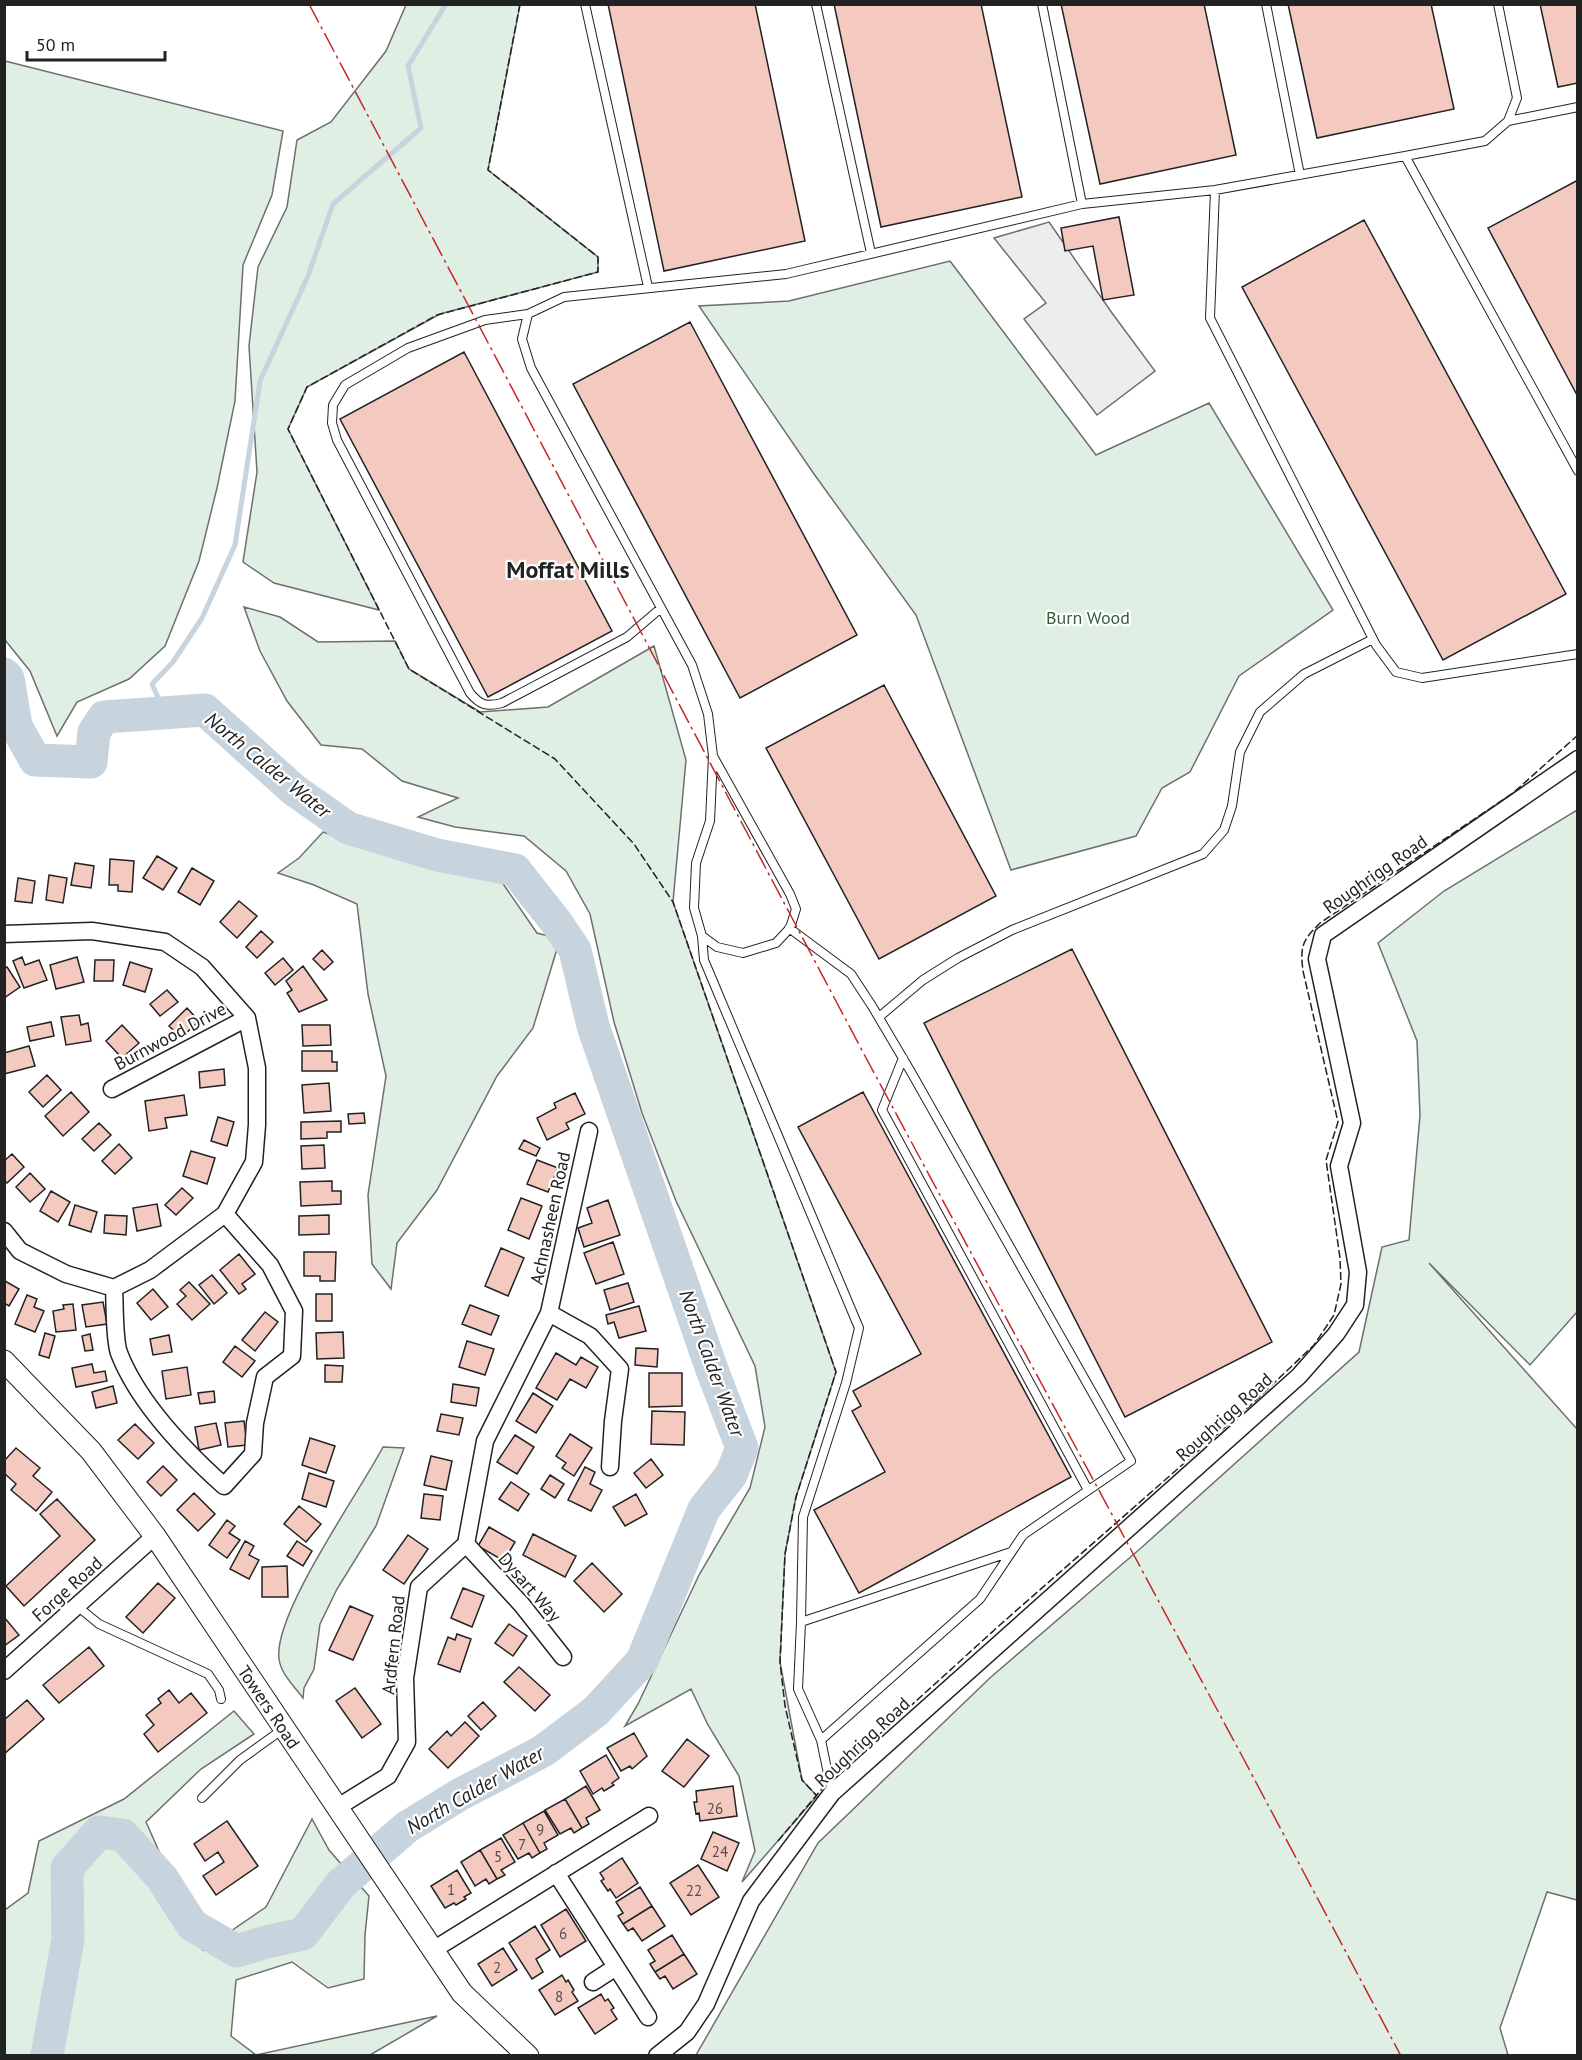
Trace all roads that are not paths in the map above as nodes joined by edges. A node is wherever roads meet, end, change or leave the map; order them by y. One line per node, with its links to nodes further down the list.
1 (585, 4): 13 (lane)
2 (816, 4): 12 (lane)
3 (1042, 4): 11 (lane)
4 (1266, 4): 9 (lane)
5 (1498, 4): 7 (lane)
6 (1578, 107): 7 (lane)
7 (1508, 121): 8 (lane)
8 (1405, 156): 9 (lane); 15 (lane)
9 (1300, 175): 10 (lane)
10 (1215, 190): 11 (lane); 17 (lane)
11 (1082, 204): 12 (lane)
12 (871, 253): 13 (lane)
13 (648, 286): 14 (lane)
14 (528, 314): 16 (lane); 16 (lane)
15 (1578, 471)
16 (661, 608): 19 (lane)
17 (1373, 639): 18 (lane); 24 (lane)
18 (1578, 654)
19 (713, 756): 21 (lane); 23 (lane)
20 (1578, 759): 46 (street, Roughrigg Road)
21 (789, 928): 23 (lane); 24 (lane)
22 (4, 934): 25 (street)
23 (702, 936): 40 (lane)
24 (879, 1017): 26 (lane)
25 (247, 1018): 27 (street, Burnwood Drive); 29 (street)
26 (903, 1058): 35 (lane); 35 (lane)
27 (112, 1089)
28 (589, 1131): 32 (street, Achnasheen Road)
29 (225, 1214): 31 (street); 31 (street)
30 (4, 1231): 31 (street)
31 (114, 1288)
32 (549, 1313): 34 (street); 37 (street)
33 (4, 1361): 36 (street, Towers Road)
34 (610, 1467)
35 (1088, 1490): 38 (lane)
36 (155, 1536): 39 (street, Forge Road); 44 (street, Towers Road)
37 (466, 1544): 41 (street, Dysart Way); 48 (street, Ardfern Road)
38 (1012, 1552): 40 (lane); 45 (lane)
39 (77, 1606): 42 (street, Forge Road); 43 (lane)
40 (801, 1622): 45 (lane)
41 (563, 1658)
42 (4, 1671)
43 (221, 1699)
44 (283, 1729): 47 (lane); 48 (street, Towers Road)
45 (821, 1740): 46 (lane)
46 (832, 1793): 56 (street, Roughrigg Road)
47 (202, 1798)
48 (338, 1807): 51 (street, Towers Road)
49 (649, 1816): 50 (street)
50 (556, 1873): 51 (street); 52 (street)
51 (433, 1950): 55 (street, Towers Road)
52 (616, 1967): 53 (street); 54 (street)
53 (593, 1982)
54 (648, 2017)
55 (528, 2055)
56 (657, 2055)

